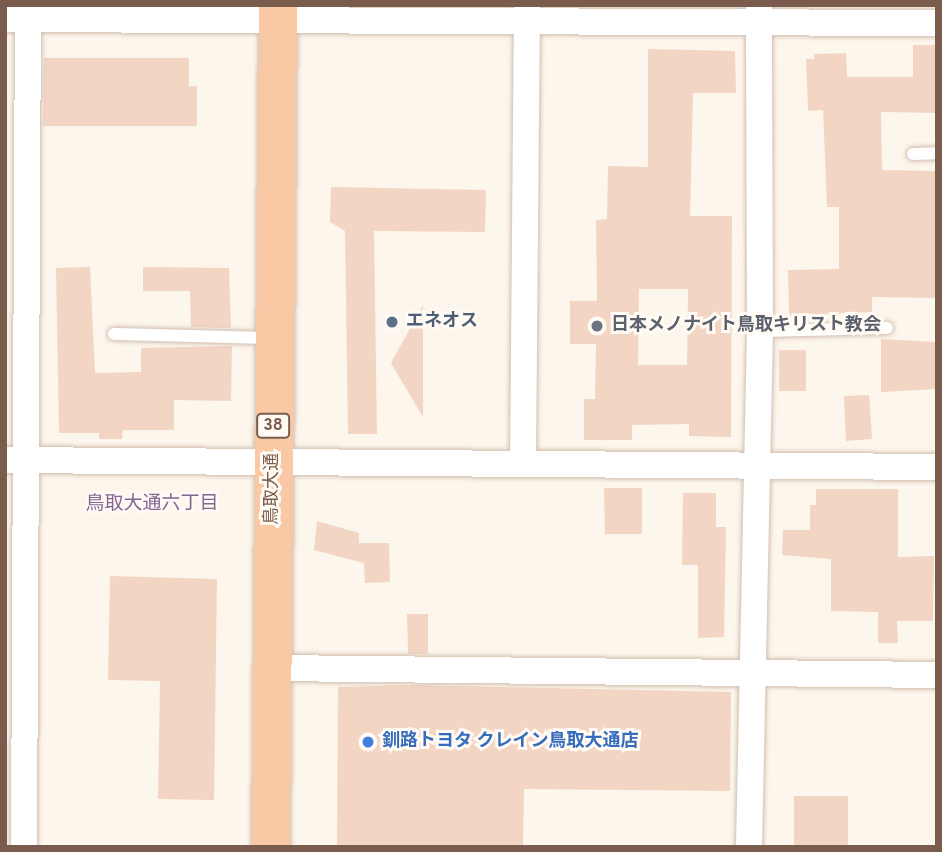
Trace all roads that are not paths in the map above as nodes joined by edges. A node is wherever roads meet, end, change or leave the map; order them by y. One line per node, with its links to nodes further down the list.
1 (278, 13): 2 (street); 3 (street); 11 (highway, 鳥取大通 / 38)
2 (526, 13): 4 (street); 14 (street)
3 (20, 14): 12 (street)
4 (759, 14): 5 (street); 9 (street)
5 (937, 23)
6 (937, 153): 7 (lane)
7 (913, 154)
8 (887, 328): 9 (lane)
9 (760, 331): 15 (street)
10 (114, 334): 11 (lane)
11 (274, 338): 13 (highway, 鳥取大通 / 38)
12 (17, 460): 13 (street); 20 (street)
13 (273, 460): 14 (street); 17 (highway, 鳥取大通 / 38)
14 (523, 461): 15 (street)
15 (757, 465): 16 (street); 18 (street)
16 (937, 467)
17 (271, 668): 18 (street); 21 (highway, 鳥取大通 / 38)
18 (750, 672): 19 (street); 22 (street)
19 (937, 675)
20 (24, 847)
21 (271, 847)
22 (750, 847)

